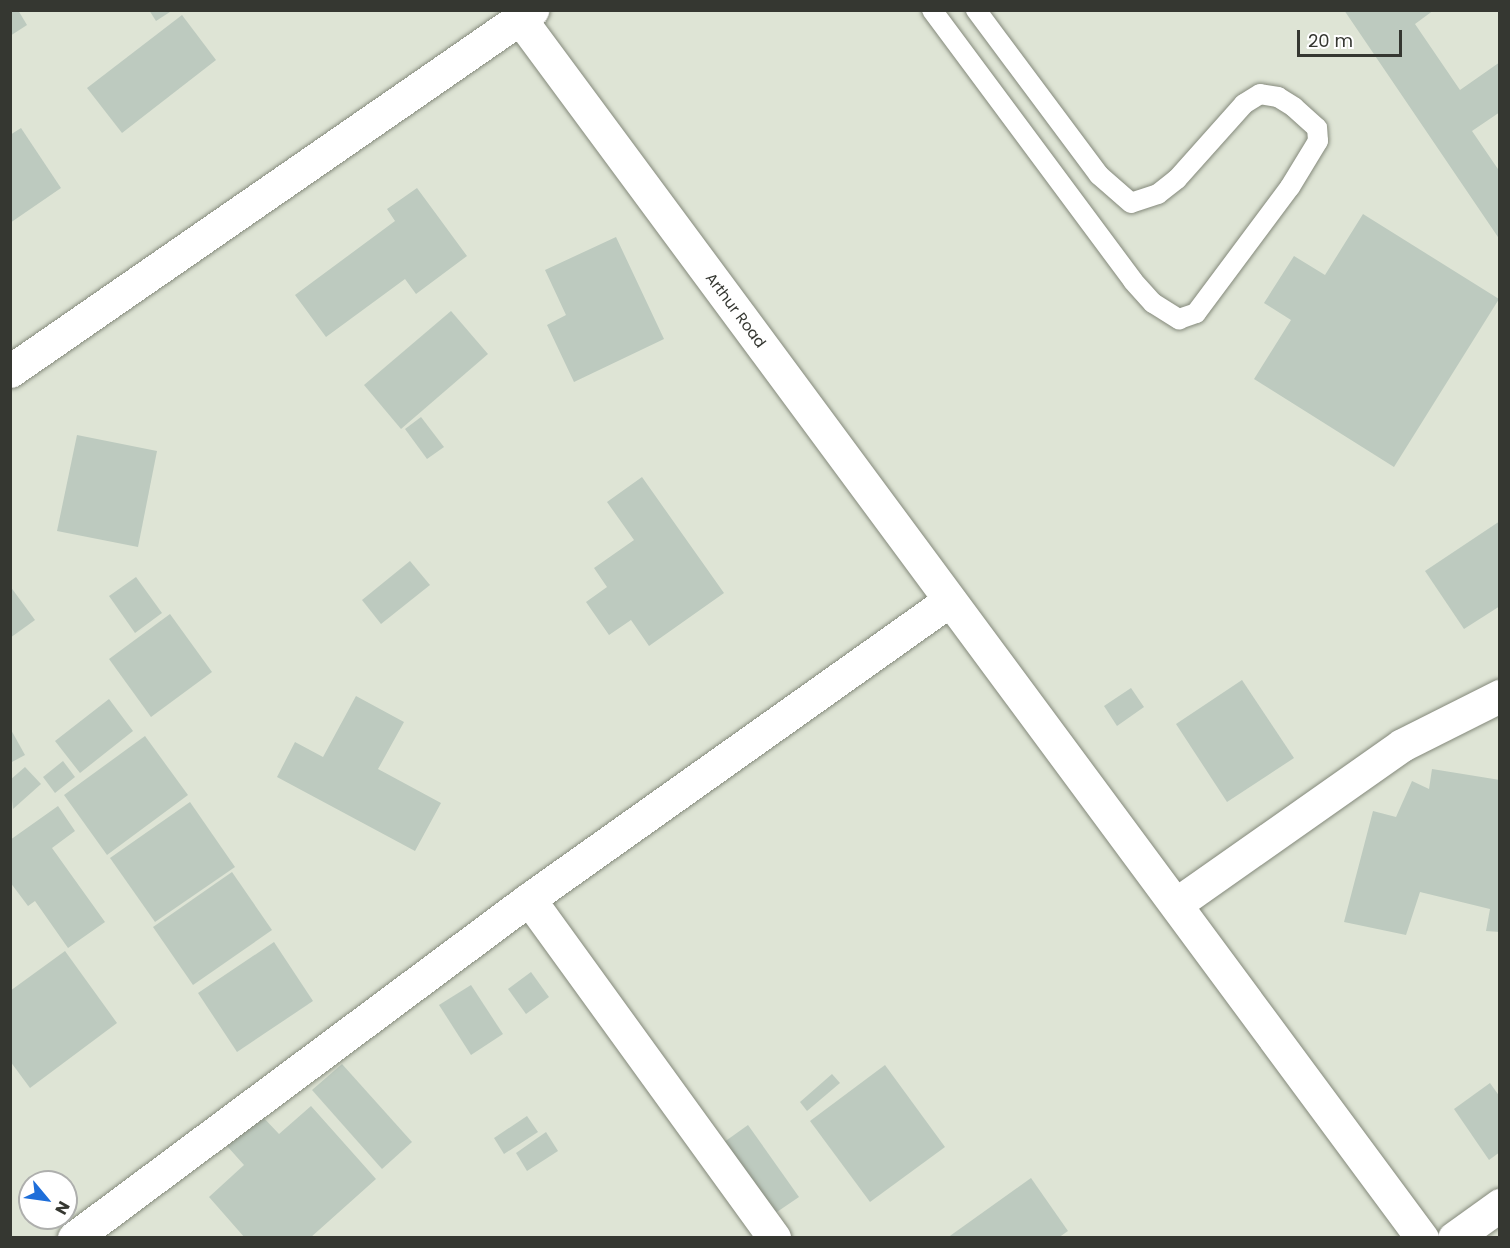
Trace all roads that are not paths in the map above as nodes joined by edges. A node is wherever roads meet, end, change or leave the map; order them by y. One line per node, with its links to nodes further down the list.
1 (932, 10): 2 (lane)
2 (976, 10)
3 (526, 15): 4 (street); 5 (street, Arthur Road)
4 (10, 372)
5 (950, 600): 7 (street); 8 (street, Arthur Road)
6 (1500, 696): 8 (street)
7 (529, 899): 10 (street); 11 (street)
8 (1176, 904): 12 (street, Arthur Road)
9 (1500, 1205): 13 (street)
10 (74, 1238)
11 (774, 1238)
12 (1422, 1238)
13 (1454, 1238)

